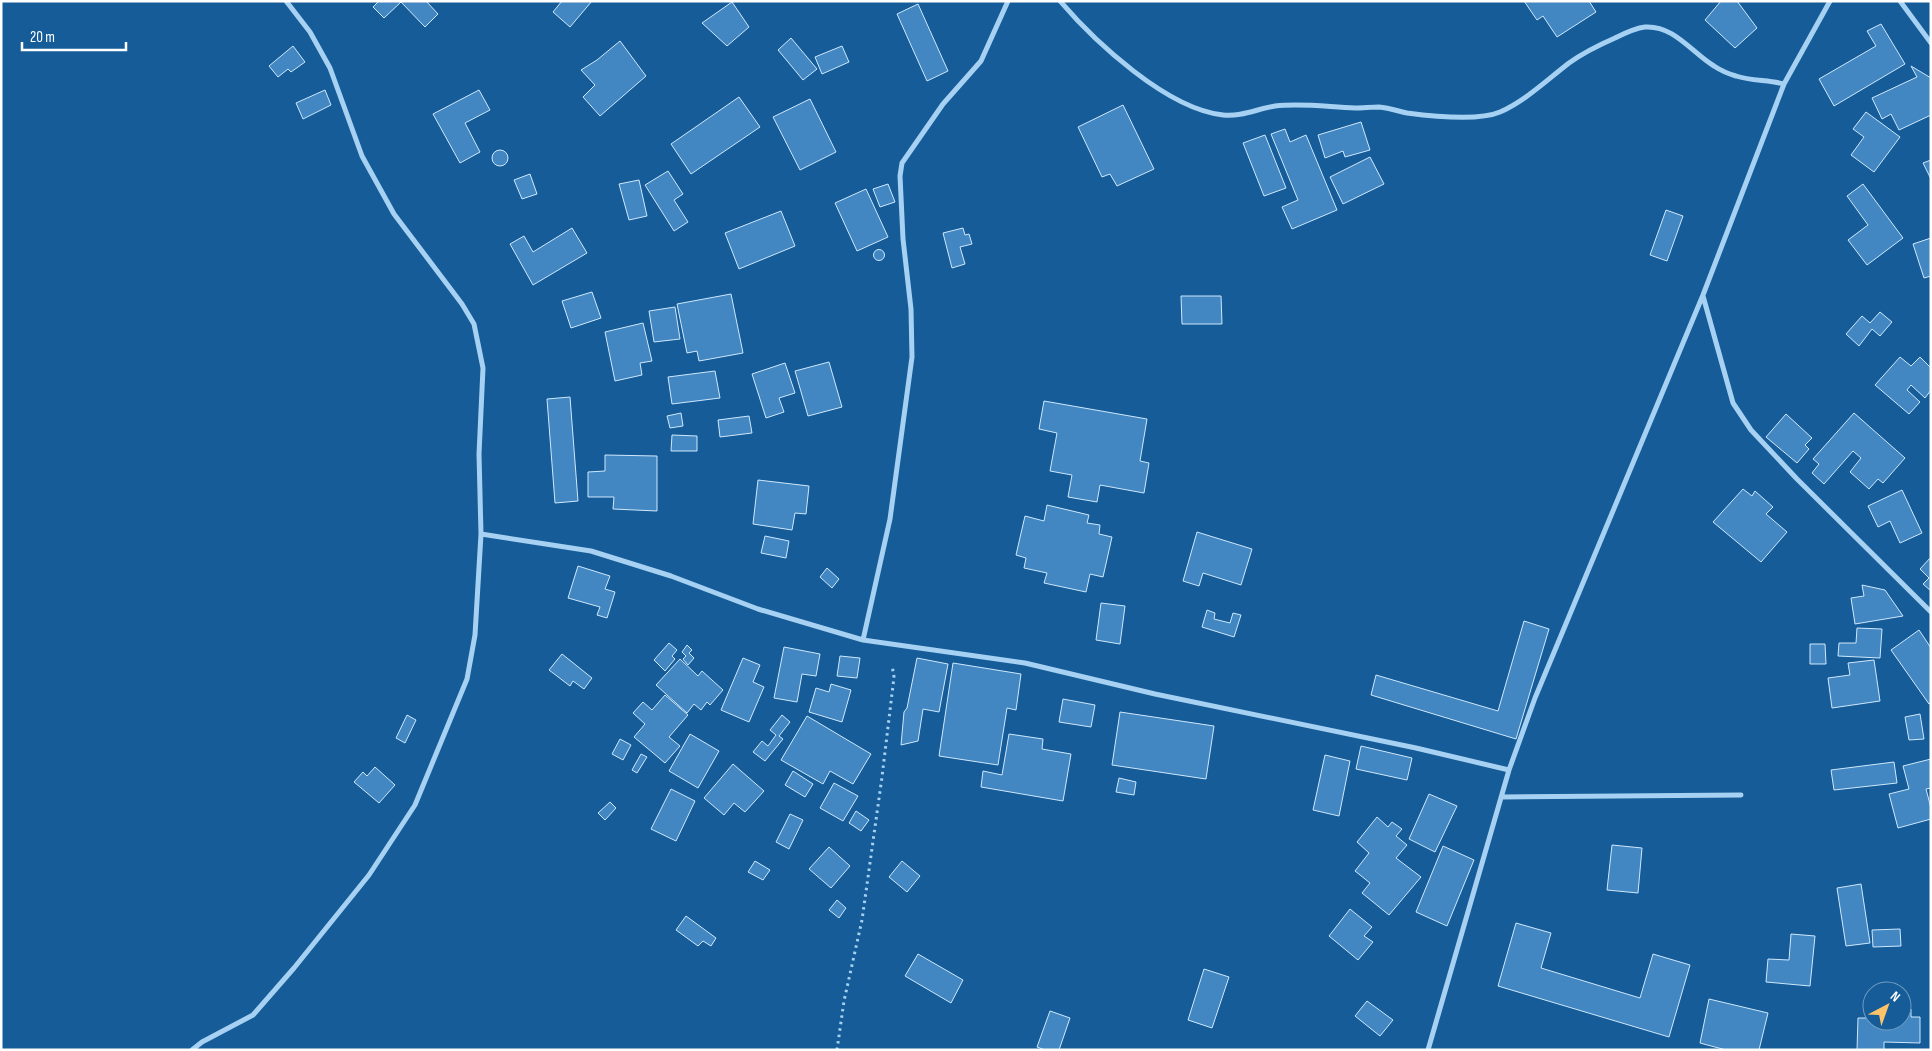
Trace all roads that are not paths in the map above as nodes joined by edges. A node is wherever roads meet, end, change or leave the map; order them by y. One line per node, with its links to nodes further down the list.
1 (286, 1): 9 (street)
2 (1008, 1): 11 (street)
3 (1060, 1): 7 (street)
4 (1830, 1): 7 (street)
5 (1900, 1): 6 (street)
6 (1931, 43)
7 (1784, 84): 8 (street)
8 (1703, 295): 10 (street); 12 (street)
9 (481, 534): 11 (street); 15 (street)
10 (1931, 612)
11 (863, 640): 12 (street)
12 (1509, 770): 14 (street)
13 (1741, 795): 14 (street)
14 (1501, 797): 16 (street)
15 (192, 1050)
16 (1428, 1050)

